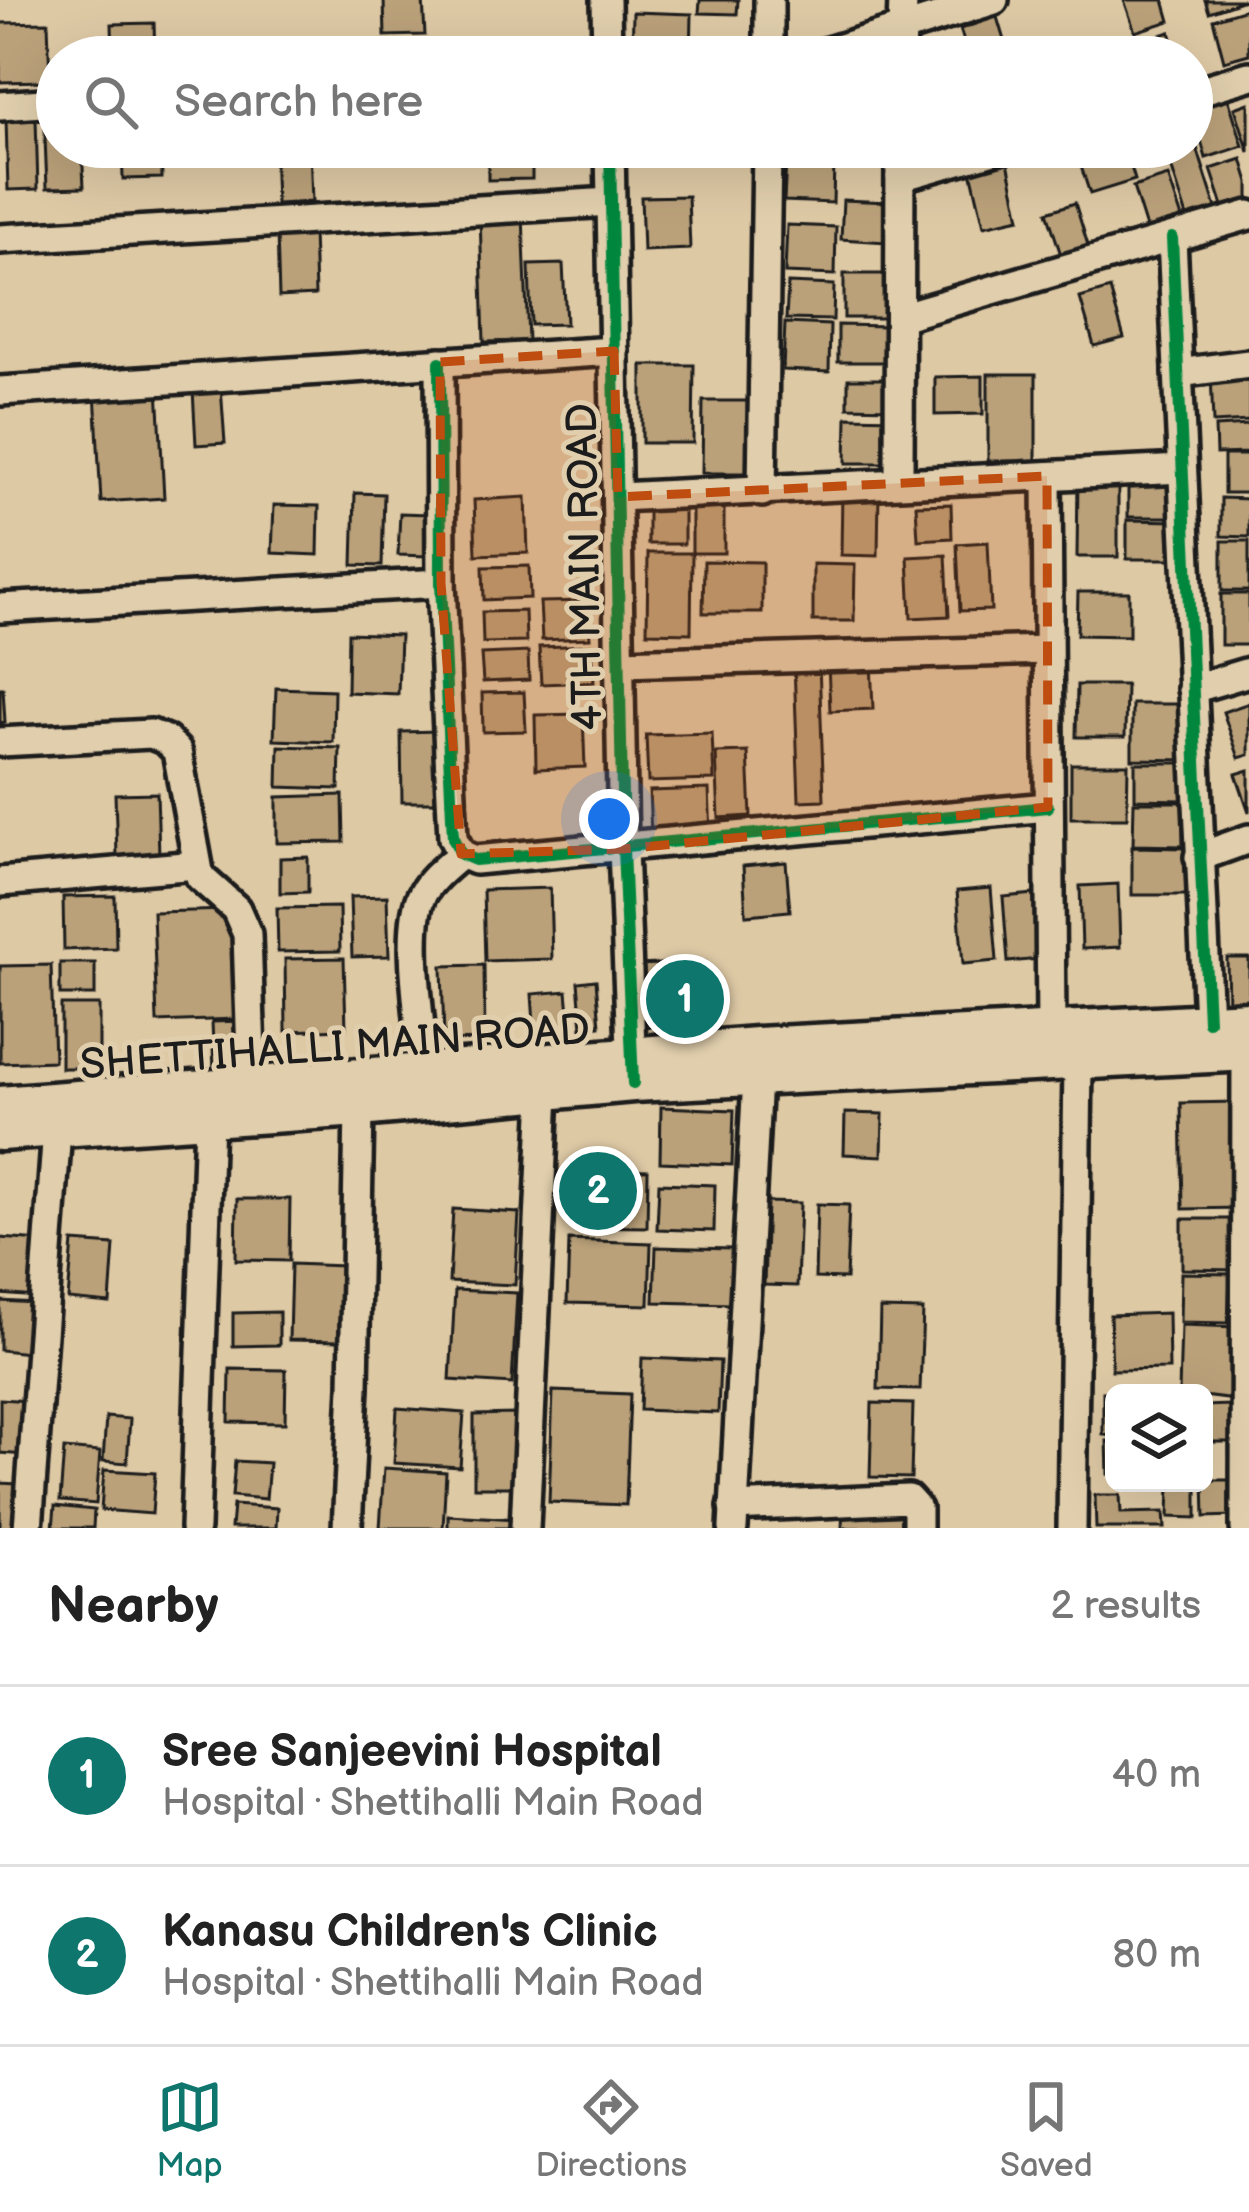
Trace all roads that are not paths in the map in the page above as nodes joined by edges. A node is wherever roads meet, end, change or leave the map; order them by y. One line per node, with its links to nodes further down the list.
1 (606, 0): 5 (street)
2 (769, 0): 6 (street)
3 (903, 0): 7 (street)
4 (994, 0): 8 (street)
5 (607, 36)
6 (769, 36)
7 (901, 36)
8 (916, 36)
9 (1249, 76): 10 (street)
10 (1213, 87)
11 (36, 103): 12 (street)
12 (0, 106)
13 (610, 168): 18 (street, 4TH MAIN ROAD)
14 (767, 168): 31 (street)
15 (900, 168): 17 (street)
16 (931, 168): 17 (street)
17 (900, 177): 22 (street)
18 (611, 202): 21 (street); 23 (street, 4TH MAIN ROAD)
19 (1249, 215): 20 (street)
20 (1172, 238): 22 (street); 26 (street)
21 (0, 239)
22 (900, 317): 30 (street)
23 (614, 352): 24 (street); 32 (street, 4TH MAIN ROAD)
24 (440, 362): 27 (street); 33 (street)
25 (1249, 364): 26 (street)
26 (1178, 373): 28 (street)
27 (0, 391)
28 (1182, 469): 29 (street); 38 (street)
29 (1047, 476): 30 (street); 35 (street)
30 (899, 481): 31 (street)
31 (762, 492): 32 (street)
32 (618, 496): 36 (street, 4TH MAIN ROAD)
33 (441, 583): 34 (street); 43 (street)
34 (0, 608)
35 (1047, 650): 36 (street); 40 (street)
36 (622, 663): 42 (street, 4TH MAIN ROAD)
37 (1249, 672): 38 (street)
38 (1192, 689): 44 (street)
39 (0, 742): 45 (street)
40 (1048, 807): 42 (street); 48 (street)
41 (1249, 839): 44 (street)
42 (622, 849): 43 (street); 52 (street, 4TH MAIN ROAD)
43 (461, 854): 53 (street)
44 (1199, 857): 47 (street)
45 (196, 865): 46 (street); 54 (street)
46 (0, 882)
47 (1208, 1021): 48 (main road, SHETTIHALLI MAIN ROAD); 49 (main road, SHETTIHALLI MAIN ROAD)
48 (1051, 1029): 50 (main road, SHETTIHALLI MAIN ROAD)
49 (1248, 1041): 51 (main road, SHETTIHALLI MAIN ROAD); 61 (street)
50 (758, 1061): 51 (main road, SHETTIHALLI MAIN ROAD); 52 (main road, SHETTIHALLI MAIN ROAD); 63 (street)
51 (1078, 1062): 69 (street)
52 (632, 1070): 53 (main road, SHETTIHALLI MAIN ROAD); 55 (main road, SHETTIHALLI MAIN ROAD)
53 (425, 1074): 54 (main road, SHETTIHALLI MAIN ROAD)
54 (252, 1087): 56 (main road, SHETTIHALLI MAIN ROAD)
55 (545, 1092): 57 (main road, SHETTIHALLI MAIN ROAD); 67 (street)
56 (0, 1105)
57 (359, 1108): 58 (main road, SHETTIHALLI MAIN ROAD); 66 (street)
58 (209, 1119): 59 (main road, SHETTIHALLI MAIN ROAD); 65 (street)
59 (57, 1129): 60 (main road, SHETTIHALLI MAIN ROAD); 64 (street)
60 (0, 1132)
61 (1248, 1267): 62 (street)
62 (1246, 1515)
63 (733, 1518): 68 (street)
64 (28, 1528)
65 (195, 1528)
66 (347, 1528)
67 (525, 1528)
68 (917, 1528)
69 (1072, 1528)

